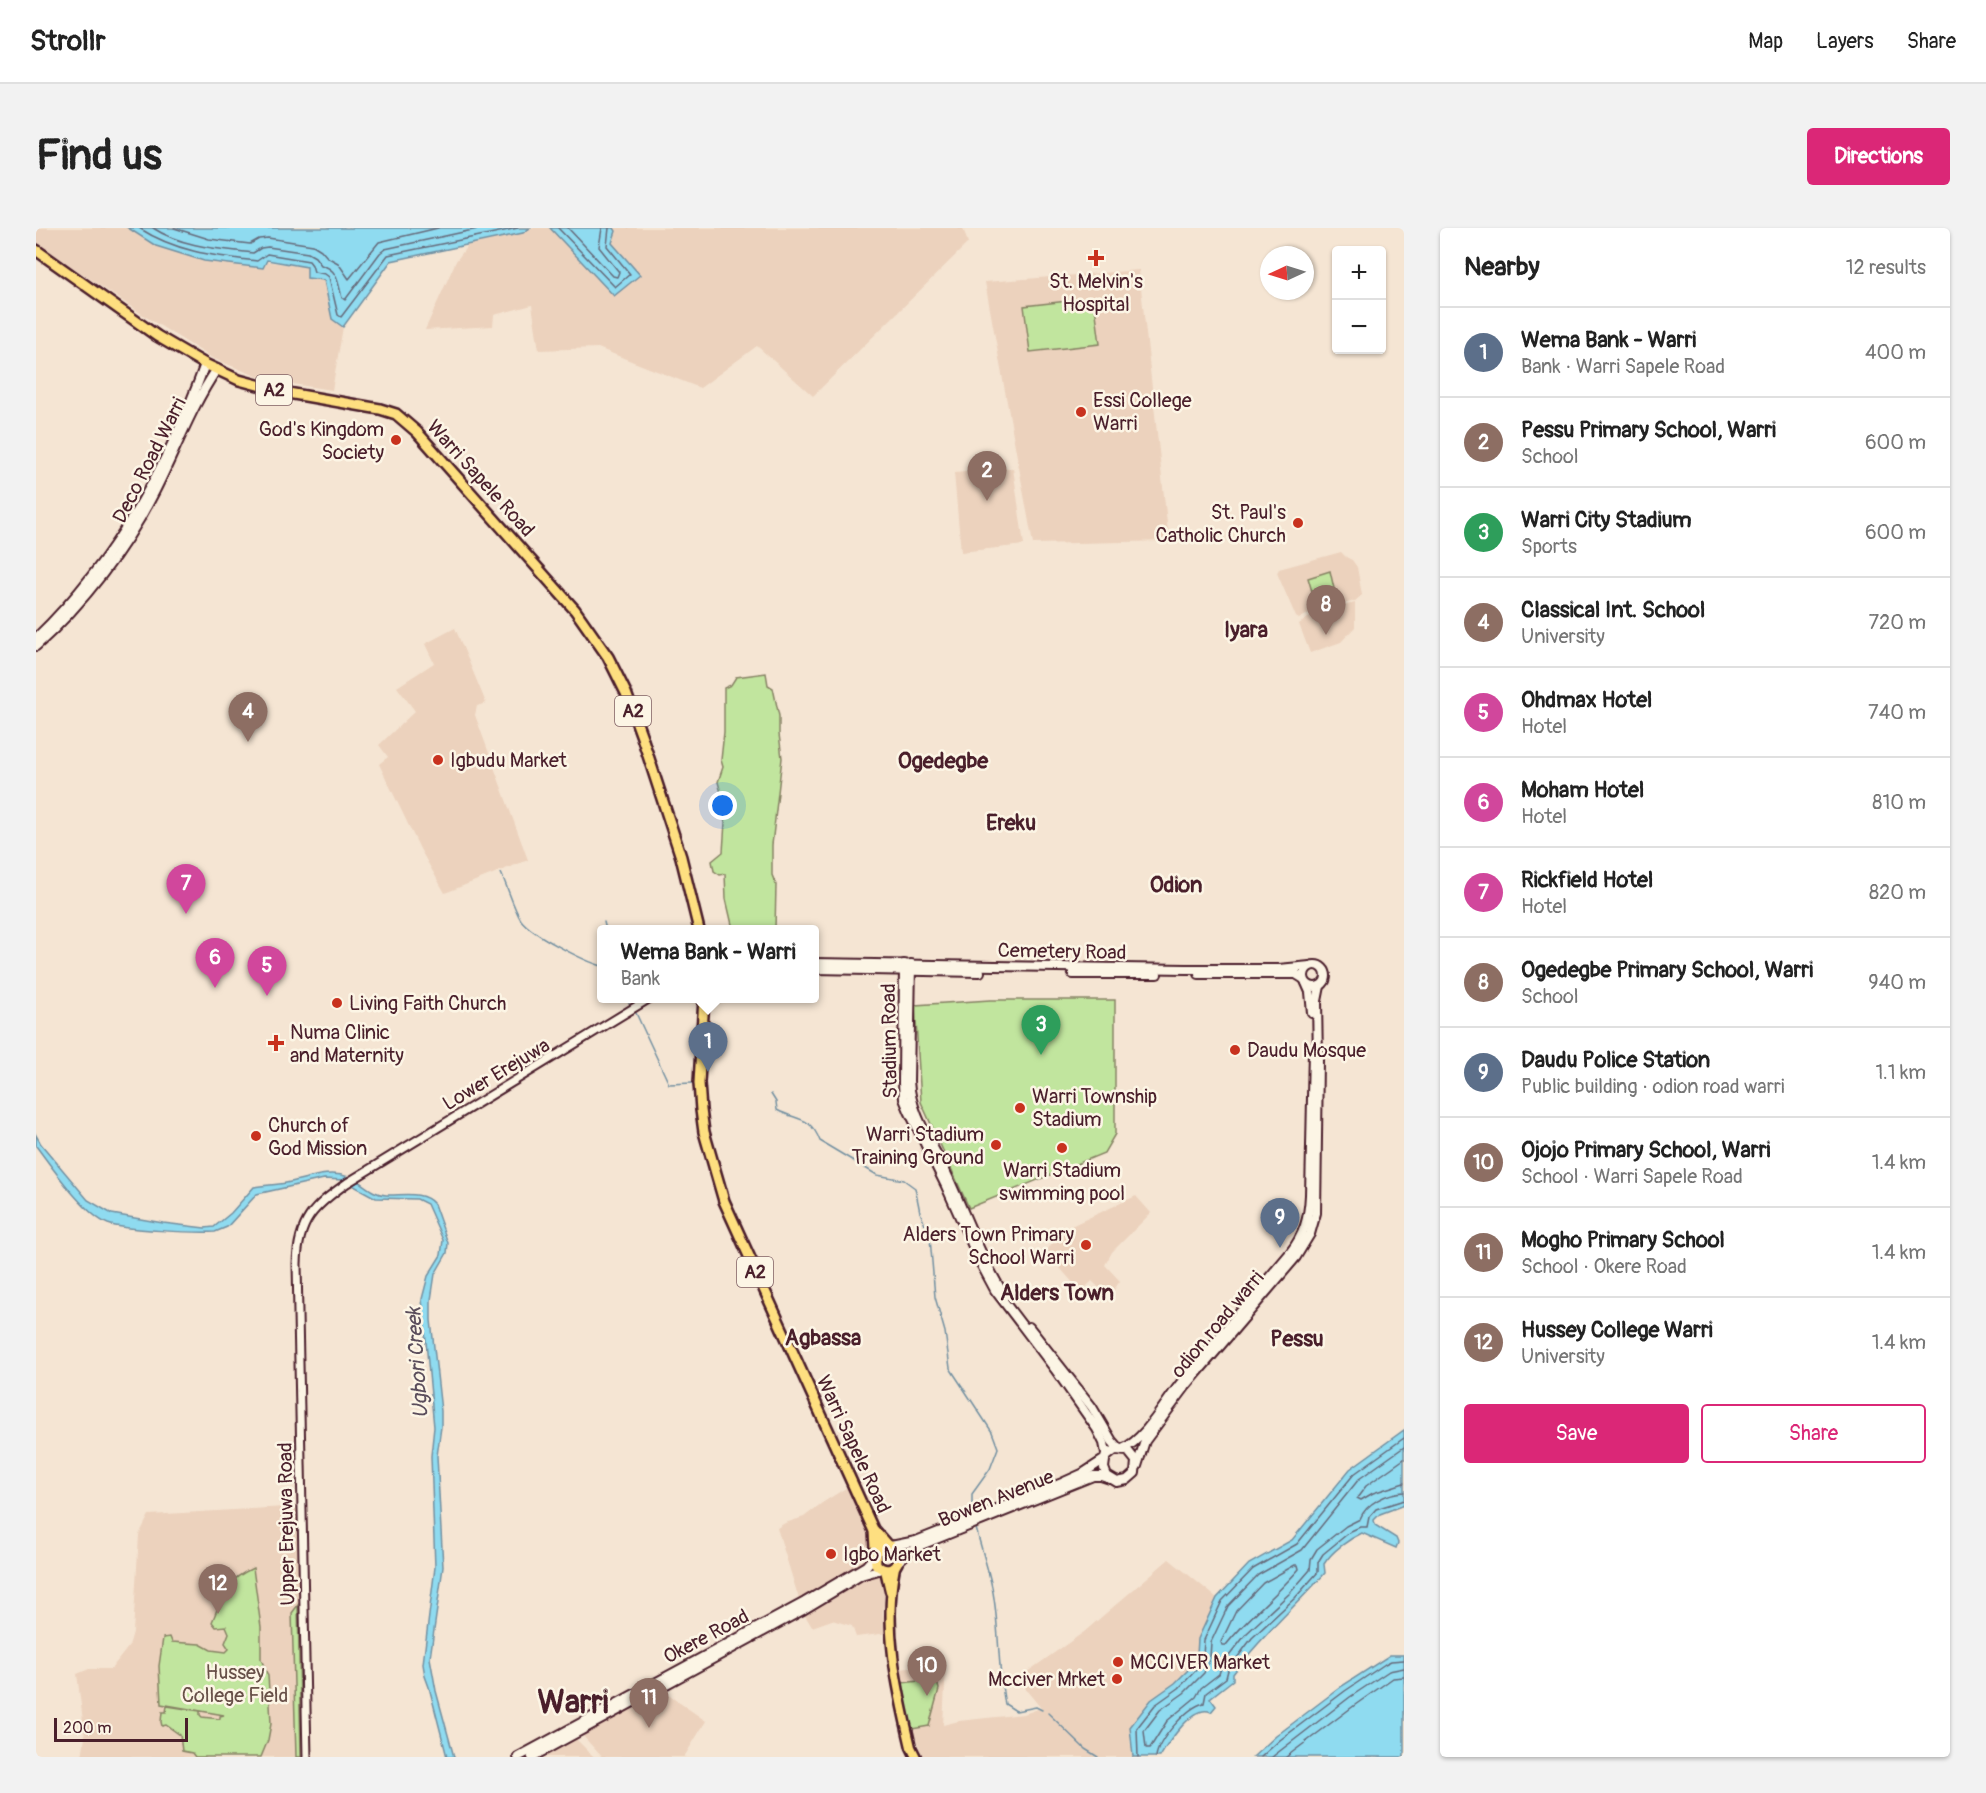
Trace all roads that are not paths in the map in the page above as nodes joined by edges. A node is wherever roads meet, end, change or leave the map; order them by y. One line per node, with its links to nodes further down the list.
1 (36, 250): 2 (highway, Warri Sapele Road / A2)
2 (205, 364): 3 (highway, Warri Sapele Road / A2); 4 (main road, Deco Road Warri)
3 (217, 369): 5 (main road, Deco Road Warri); 6 (highway, Warri Sapele Road / A2)
4 (36, 638)
5 (36, 646)
6 (698, 925)
7 (819, 963): 9 (main road, Cemetery Road)
8 (1310, 966): 9 (main road, Cemetery Road); 11 (main road); 12 (main road)
9 (907, 967): 10 (main road, Cemetery Road); 11 (main road, Cemetery Road); 16 (main road, Stadium Road); 17 (main road, Stadium Road)
10 (819, 969)
11 (1305, 981): 12 (main road); 16 (main road, odion road warri)
12 (1320, 986): 18 (main road, odion road warri)
13 (643, 1003): 15 (street, Lower Erejuwa)
14 (705, 1003): 20 (highway, Warri Sapele Road / A2)
15 (347, 1183): 26 (street, Upper Erejuwa Road)
16 (1120, 1449): 17 (main road); 18 (main road)
17 (1105, 1458): 19 (main road); 21 (main road, Bowen Avenue)
18 (1136, 1467): 19 (main road)
19 (1110, 1479): 23 (main road, Bowen Avenue)
20 (873, 1528): 21 (highway, Warri Sapele Road / A2); 22 (highway, Warri Sapele Road / A2)
21 (889, 1546): 22 (highway); 23 (highway)
22 (875, 1555): 24 (highway); 27 (main road, Okere Road)
23 (896, 1565): 24 (highway); 25 (main road)
24 (883, 1570): 25 (main road); 28 (main road, Okere Road)
25 (890, 1592): 29 (main road)
26 (307, 1757)
27 (518, 1757)
28 (532, 1757)
29 (916, 1757)

